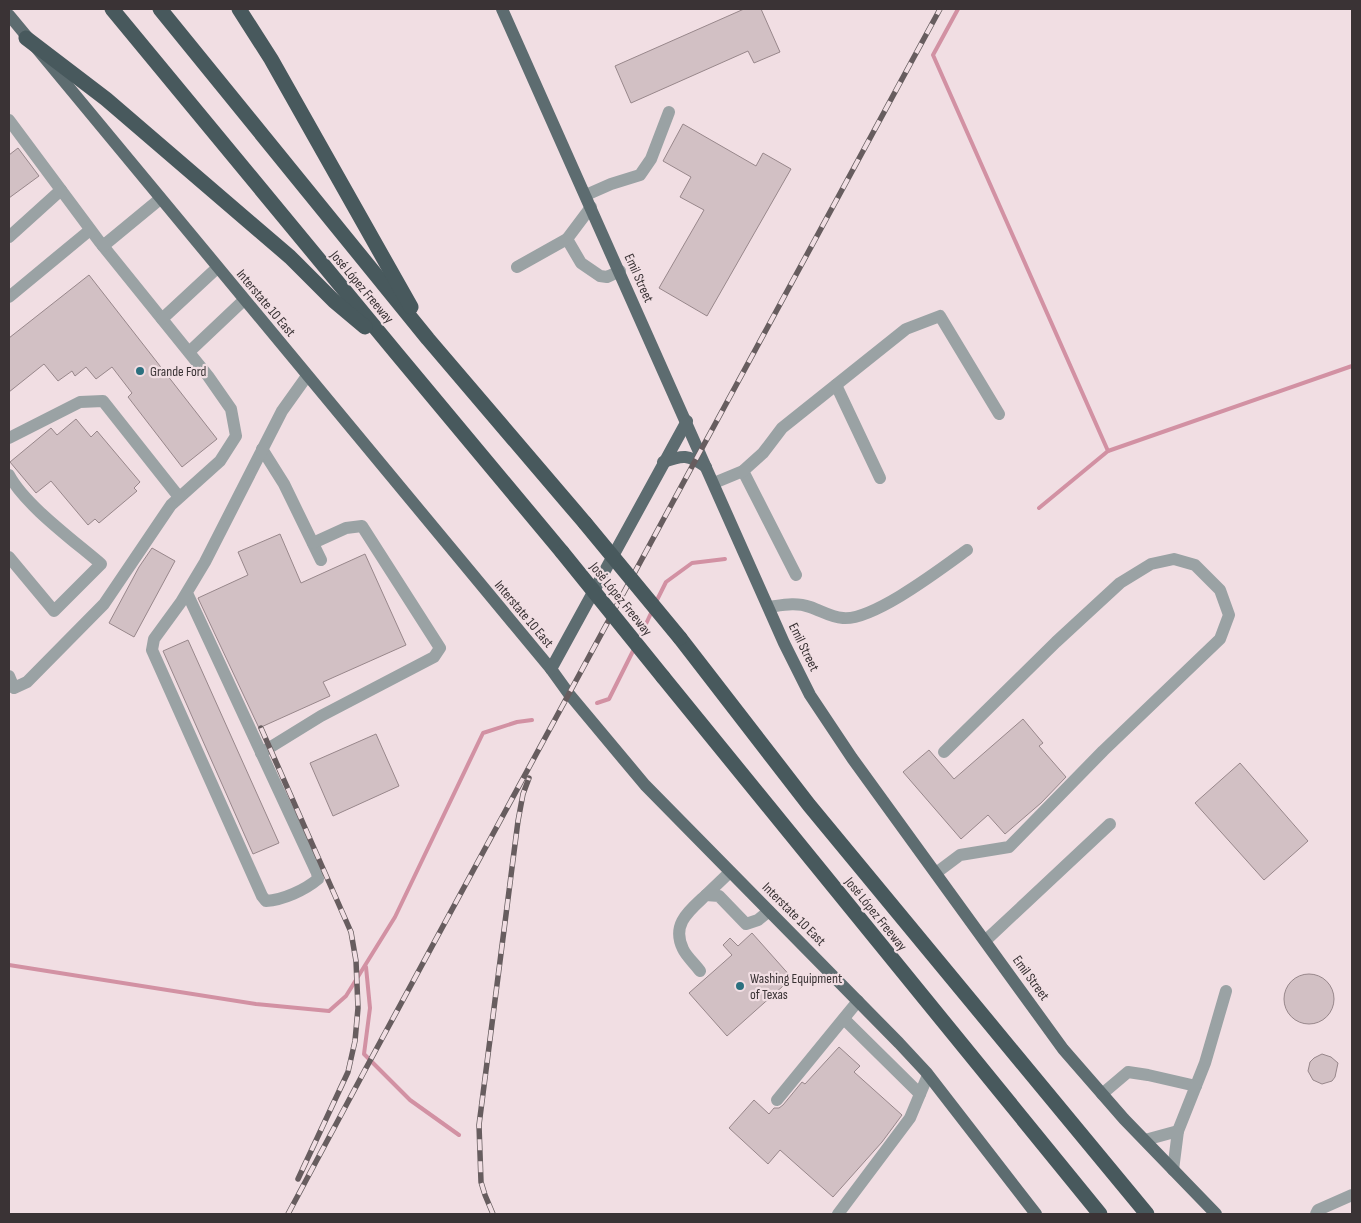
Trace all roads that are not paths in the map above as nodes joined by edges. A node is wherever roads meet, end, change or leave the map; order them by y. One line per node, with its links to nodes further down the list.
1 (112, 9): 24 (highway, José López Freeway)
2 (160, 9): 22 (highway, José López Freeway)
3 (239, 9): 22 (highway)
4 (502, 9): 11 (main road, Emil Street)
5 (9, 16): 6 (main road, Interstate 10 East)
6 (26, 38): 10 (main road, Interstate 10 East); 24 (highway)
7 (669, 112): 11 (lane)
8 (11, 128): 9 (lane)
9 (61, 190): 12 (lane); 13 (lane)
10 (160, 199): 15 (lane); 17 (main road, Interstate 10 East)
11 (588, 201): 14 (lane); 18 (main road, Emil Street)
12 (90, 230): 15 (lane); 19 (lane)
13 (9, 237)
14 (568, 240): 16 (lane); 18 (lane)
15 (103, 246): 21 (lane)
16 (517, 267)
17 (218, 268): 20 (main road, Interstate 10 East); 21 (lane)
18 (620, 271): 28 (main road, Emil Street)
19 (11, 290)
20 (244, 300): 23 (lane); 25 (main road, Interstate 10 East)
21 (162, 319): 23 (lane)
22 (428, 339): 71 (highway, José López Freeway, bridge)
23 (189, 352): 37 (lane)
24 (397, 354): 68 (highway, José López Freeway, bridge)
25 (307, 376): 30 (lane); 45 (main road, Interstate 10 East)
26 (836, 385): 27 (lane); 33 (lane); 35 (lane)
27 (999, 414)
28 (687, 421): 31 (main road); 32 (main road, Emil Street)
29 (9, 438): 37 (lane)
30 (262, 449): 38 (lane); 43 (lane)
31 (663, 462): 32 (main road); 45 (main road)
32 (708, 467): 36 (main road, Emil Street)
33 (743, 471): 36 (lane); 42 (lane)
34 (9, 475): 40 (lane)
35 (880, 478)
36 (714, 483): 44 (main road, Emil Street)
37 (179, 497): 46 (lane)
38 (313, 543): 41 (lane); 48 (lane)
39 (967, 550): 44 (lane)
40 (9, 557)
41 (321, 560)
42 (796, 575)
43 (187, 593): 48 (lane); 48 (lane)
44 (769, 607): 51 (main road, Emil Street)
45 (550, 669): 50 (main road, Interstate 10 East)
46 (9, 676)
47 (944, 752): 51 (lane)
48 (261, 753)
49 (1110, 824): 54 (lane)
50 (730, 872): 52 (lane); 53 (main road, Interstate 10 East)
51 (936, 873): 54 (main road, Emil Street)
52 (706, 895): 53 (lane); 55 (lane)
53 (769, 911): 57 (main road, Interstate 10 East)
54 (985, 941): 62 (main road, Emil Street)
55 (700, 970)
56 (1226, 991): 60 (lane)
57 (858, 1001): 58 (lane); 59 (main road, Interstate 10 East)
58 (844, 1019): 61 (lane); 63 (lane)
59 (928, 1075): 61 (lane); 70 (main road, Interstate 10 East)
60 (1196, 1086): 62 (lane); 64 (lane)
61 (920, 1094): 69 (lane)
62 (1102, 1094): 65 (main road, Emil Street)
63 (777, 1100)
64 (1178, 1131): 65 (lane); 66 (lane)
65 (1145, 1140): 66 (main road, Emil Street)
66 (1173, 1170): 72 (main road, Emil Street)
67 (1352, 1195): 73 (lane)
68 (1097, 1211)
69 (838, 1214)
70 (1036, 1214)
71 (1147, 1214)
72 (1216, 1214)
73 (1316, 1214)

